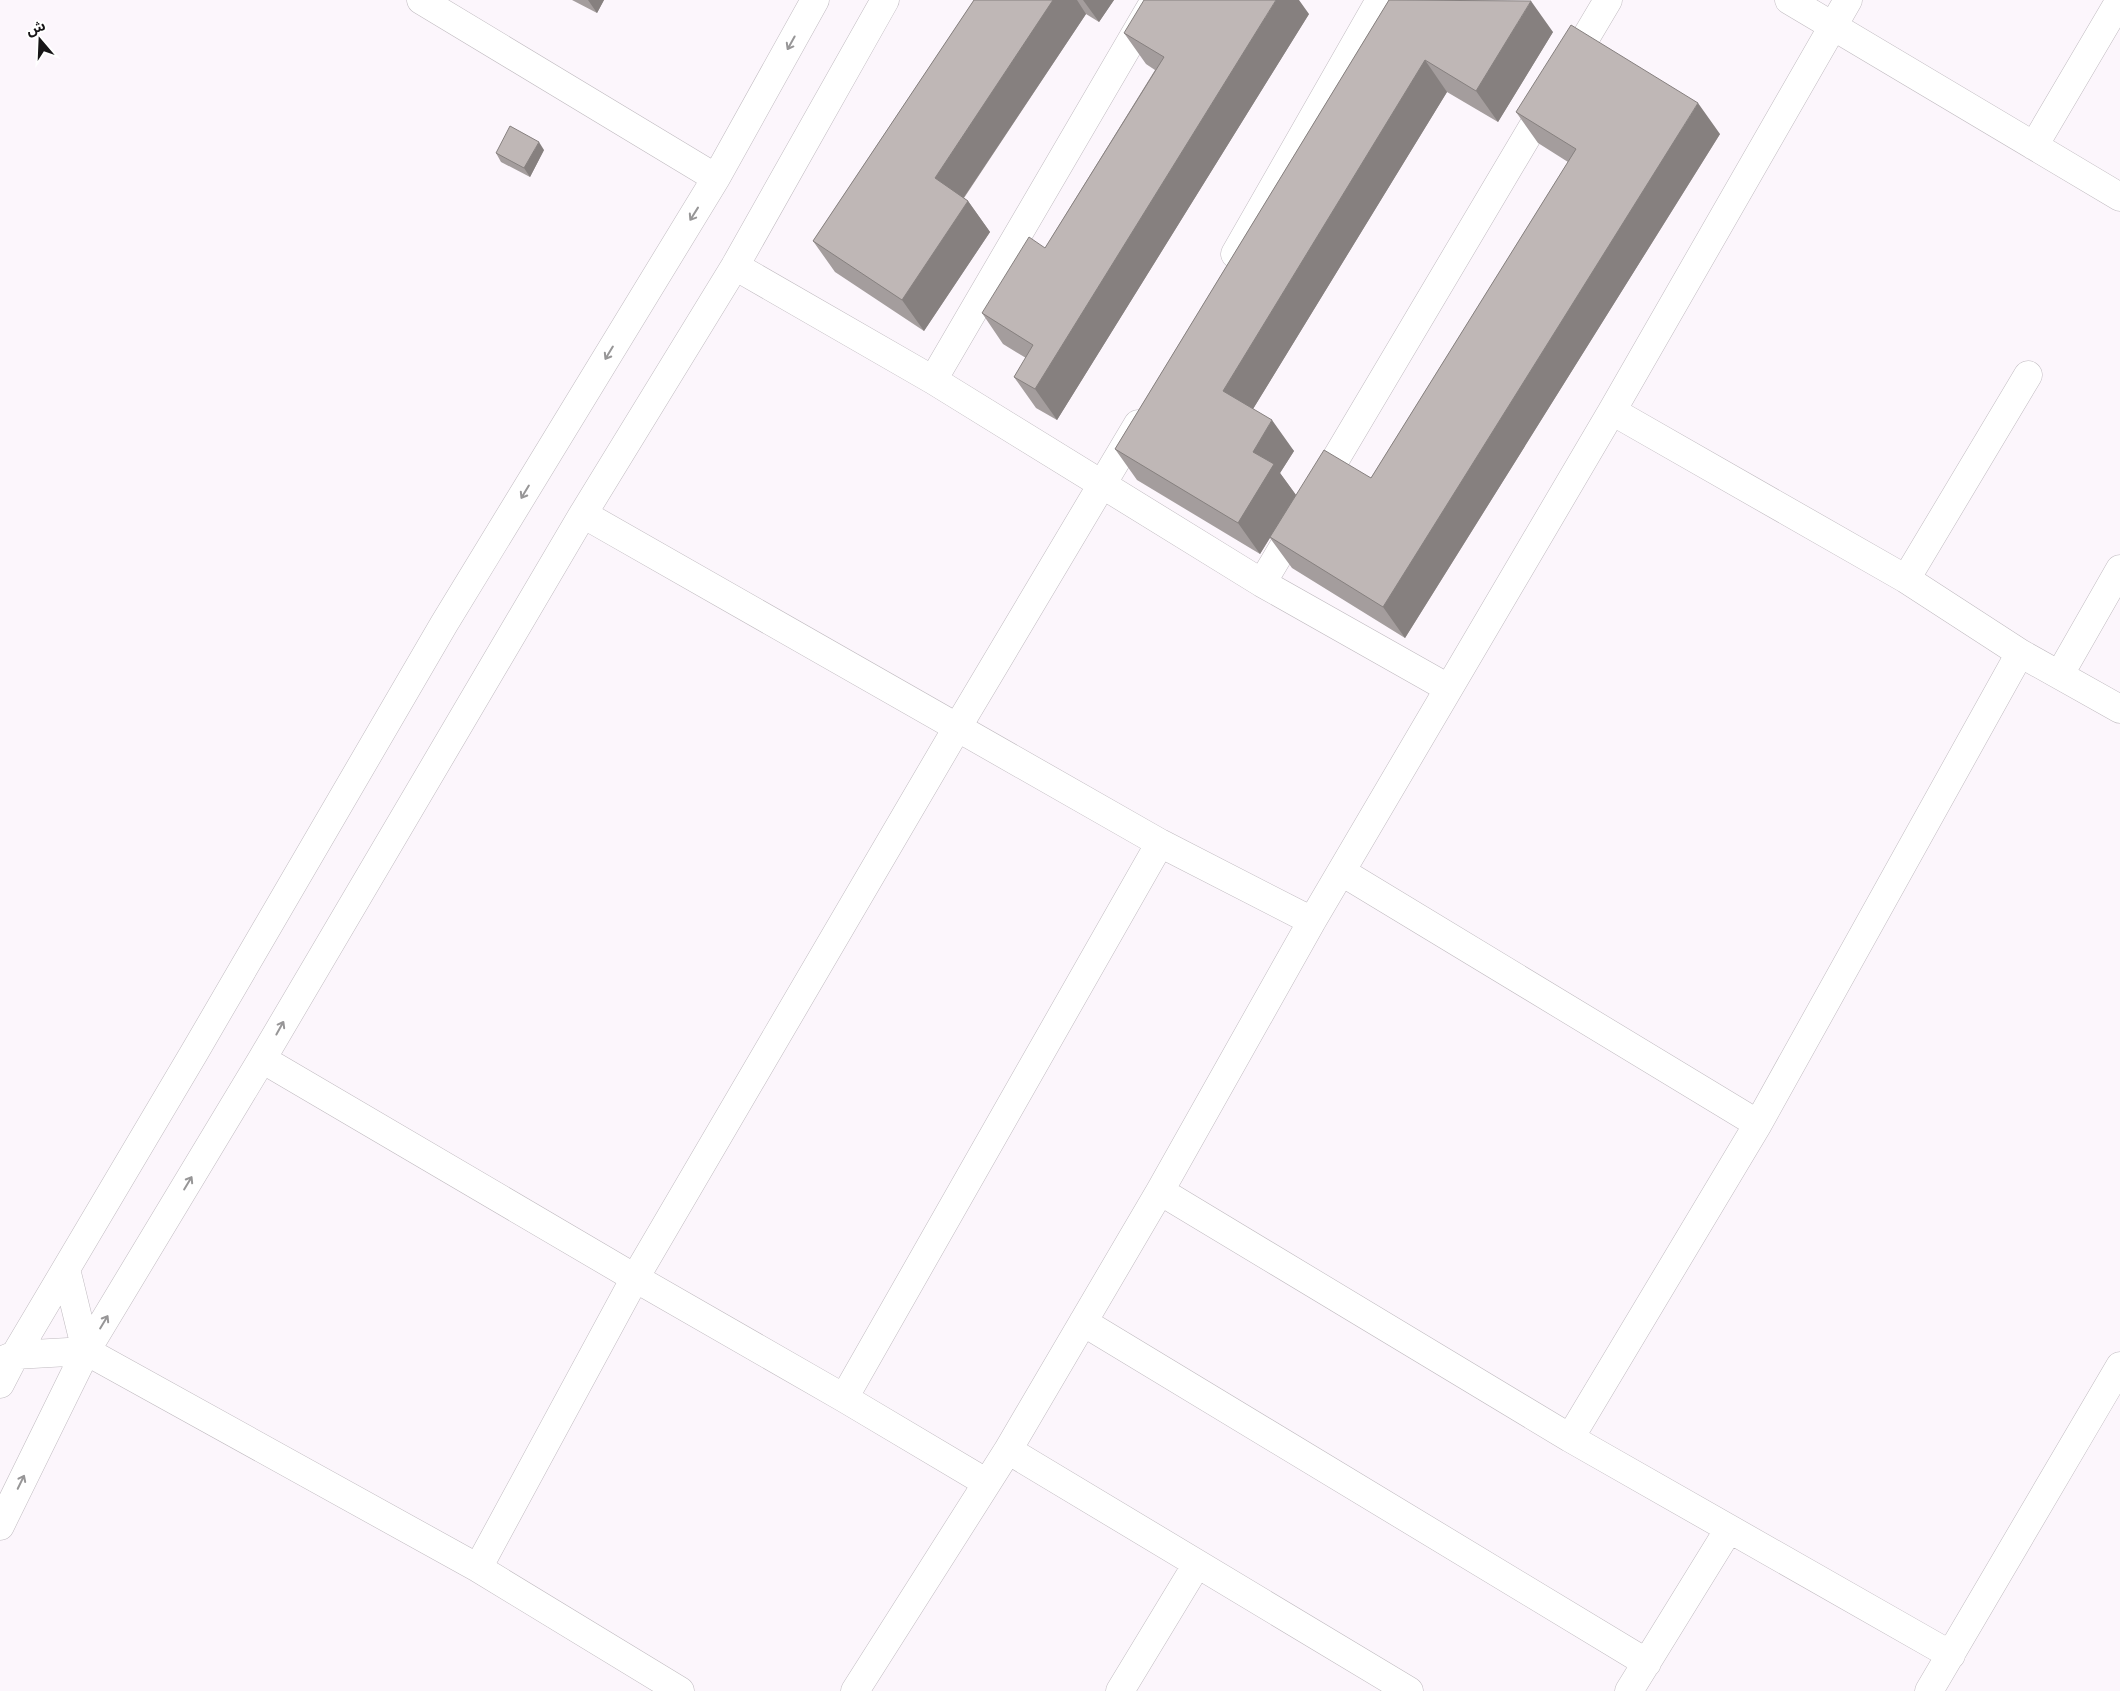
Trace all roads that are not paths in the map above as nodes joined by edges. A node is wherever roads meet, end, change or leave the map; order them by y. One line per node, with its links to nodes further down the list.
1 (421, 0): 12 (street)
2 (815, 0): 12 (street, one-way to 12)
3 (885, 0): 14 (street)
4 (1155, 0): 17 (street)
5 (1380, 0): 15 (street)
6 (1608, 0): 24 (street)
7 (1789, 0): 10 (street)
8 (1848, 0): 10 (street)
9 (2120, 0): 11 (street)
10 (1833, 27): 11 (street); 19 (street)
11 (2034, 146): 13 (street)
12 (716, 178): 36 (street, one-way to 36)
13 (2120, 197)
14 (735, 266): 17 (street); 21 (street)
15 (1222, 277)
16 (2028, 375): 23 (street)
17 (933, 380): 20 (street)
18 (1148, 407): 20 (street)
19 (1612, 411): 23 (street); 27 (street)
20 (1104, 484): 24 (street); 29 (street)
21 (583, 514): 29 (street); 33 (street, one-way to 21)
22 (2120, 569): 26 (street)
23 (1906, 579): 25 (street)
24 (1262, 583): 27 (street)
25 (2020, 653): 26 (street); 34 (street)
26 (2060, 674): 28 (street)
27 (1448, 688): 31 (street)
28 (2120, 709)
29 (957, 728): 30 (street); 37 (street)
30 (1160, 843): 32 (street); 43 (street)
31 (1342, 872): 32 (street); 34 (street)
32 (1312, 921): 35 (street)
33 (262, 1059): 37 (street); 39 (street, one-way to 33)
34 (1758, 1124): 44 (street)
35 (1160, 1191): 38 (street); 44 (street)
36 (66, 1269): 39 (street); 40 (street)
37 (635, 1278): 43 (street); 50 (street)
38 (1083, 1322): 45 (street); 52 (street)
39 (86, 1351): 40 (street); 47 (street, one-way to 39); 50 (street)
40 (8, 1358): 42 (street)
41 (2120, 1366): 51 (street)
42 (0, 1384)
43 (844, 1398): 46 (street)
44 (1570, 1438): 48 (street)
45 (1008, 1450): 46 (street); 49 (street)
46 (987, 1483): 55 (street)
47 (0, 1526)
48 (1729, 1529): 51 (street); 52 (street)
49 (1197, 1564): 53 (street); 56 (street)
50 (478, 1568): 54 (street)
51 (1951, 1655): 59 (street)
52 (1647, 1663): 58 (street)
53 (1373, 1682): 57 (street)
54 (680, 1691)
55 (855, 1691)
56 (1120, 1691)
57 (1409, 1691)
58 (1628, 1691)
59 (1929, 1691)

